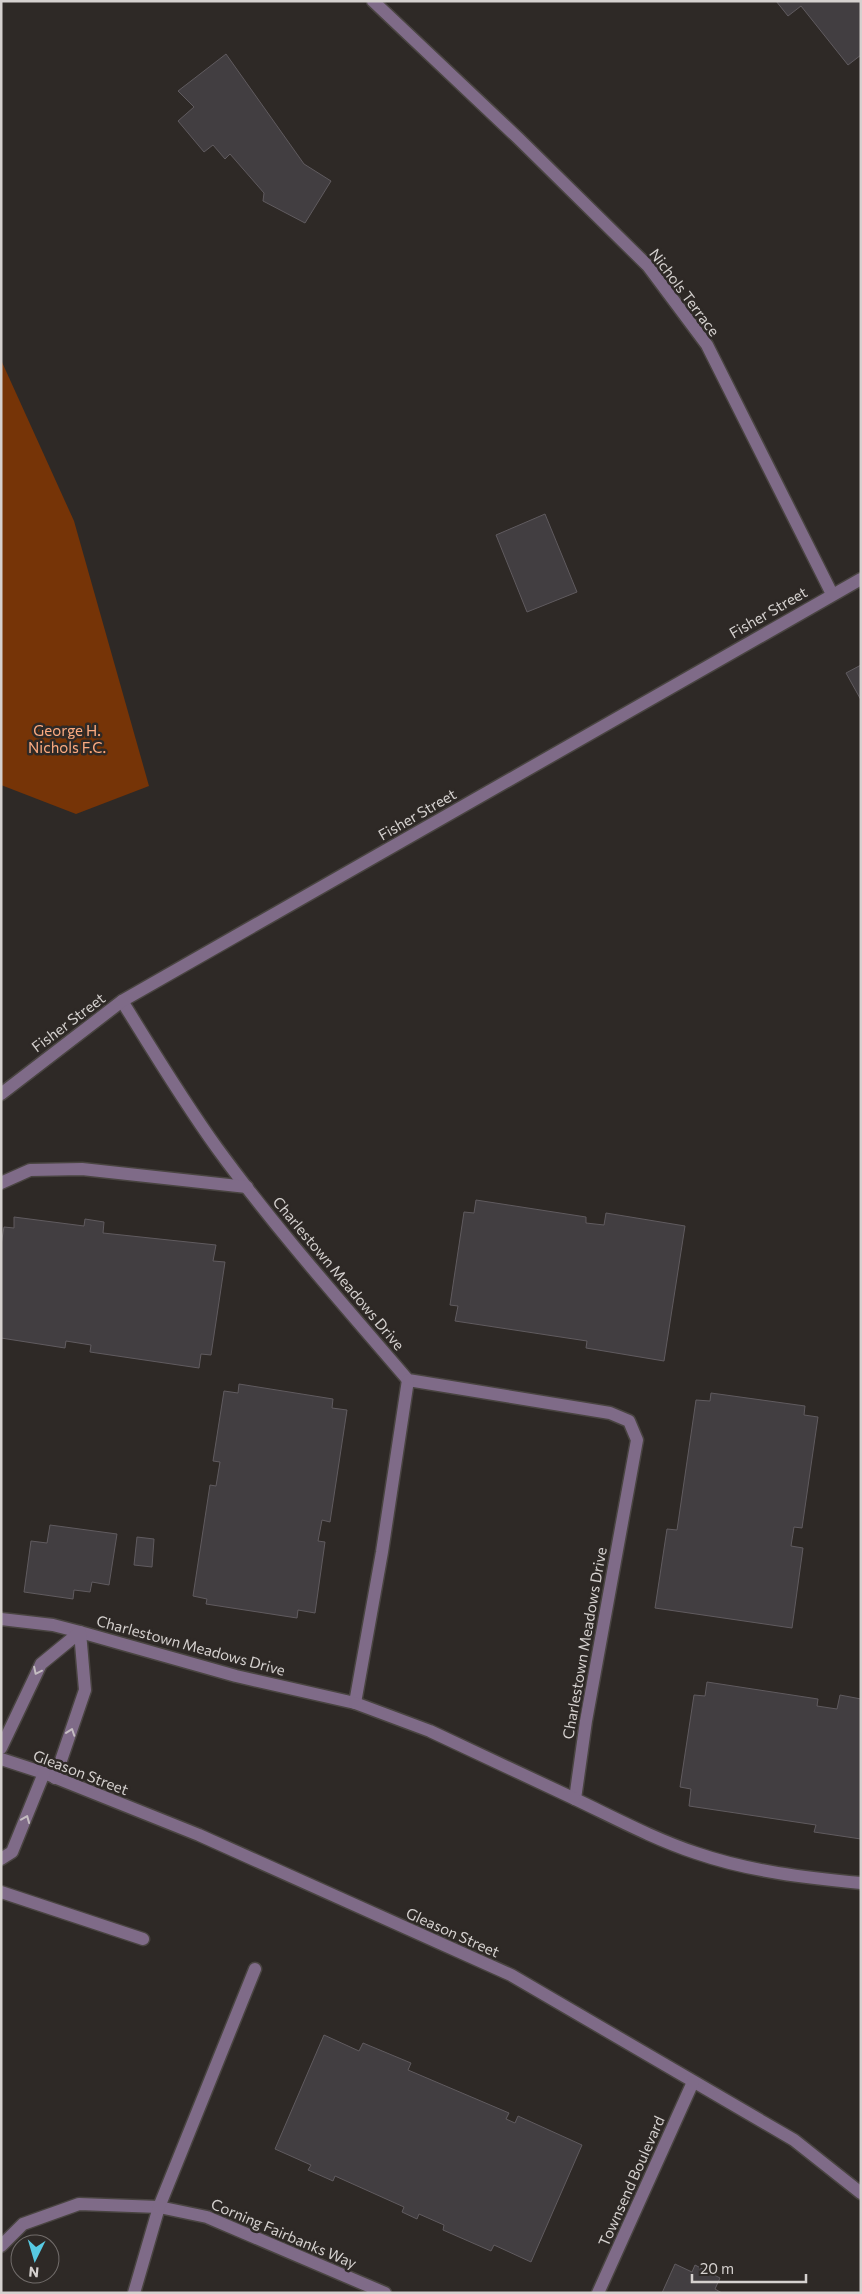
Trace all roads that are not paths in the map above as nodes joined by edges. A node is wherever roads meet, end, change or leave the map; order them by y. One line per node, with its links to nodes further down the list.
1 (373, 1): 3 (street, Nichols Terrace)
2 (861, 580): 3 (street, Fisher Street)
3 (832, 594): 4 (street, Fisher Street)
4 (122, 1001): 5 (street, Fisher Street); 7 (street, Charlestown Meadows Drive)
5 (1, 1094)
6 (1, 1183): 7 (street)
7 (247, 1187): 8 (street, Charlestown Meadows Drive)
8 (408, 1380): 11 (street); 15 (street, Charlestown Meadows Drive)
9 (1, 1619): 10 (street, Charlestown Meadows Drive)
10 (80, 1632): 11 (street, Charlestown Meadows Drive); 12 (street, Charlestown Meadows Drive, one-way to 12); 14 (street, Charlestown Meadows Drive, one-way to 10)
11 (355, 1703): 15 (street, Charlestown Meadows Drive)
12 (1, 1748)
13 (1, 1760): 14 (street, Gleason Street)
14 (49, 1776): 16 (street, Charlestown Meadows Drive, one-way to 14); 21 (street, Gleason Street)
15 (575, 1799): 17 (street)
16 (1, 1859)
17 (861, 1882)
18 (1, 1892): 19 (street)
19 (143, 1939)
20 (254, 1969): 23 (street)
21 (693, 2082): 22 (street, Gleason Street); 27 (street, Townsend Boulevard)
22 (861, 2194)
23 (158, 2207): 24 (street, Corning Fairbanks Way); 25 (street); 26 (street, Corning Fairbanks Way)
24 (1, 2246)
25 (134, 2293)
26 (385, 2293)
27 (598, 2293)

